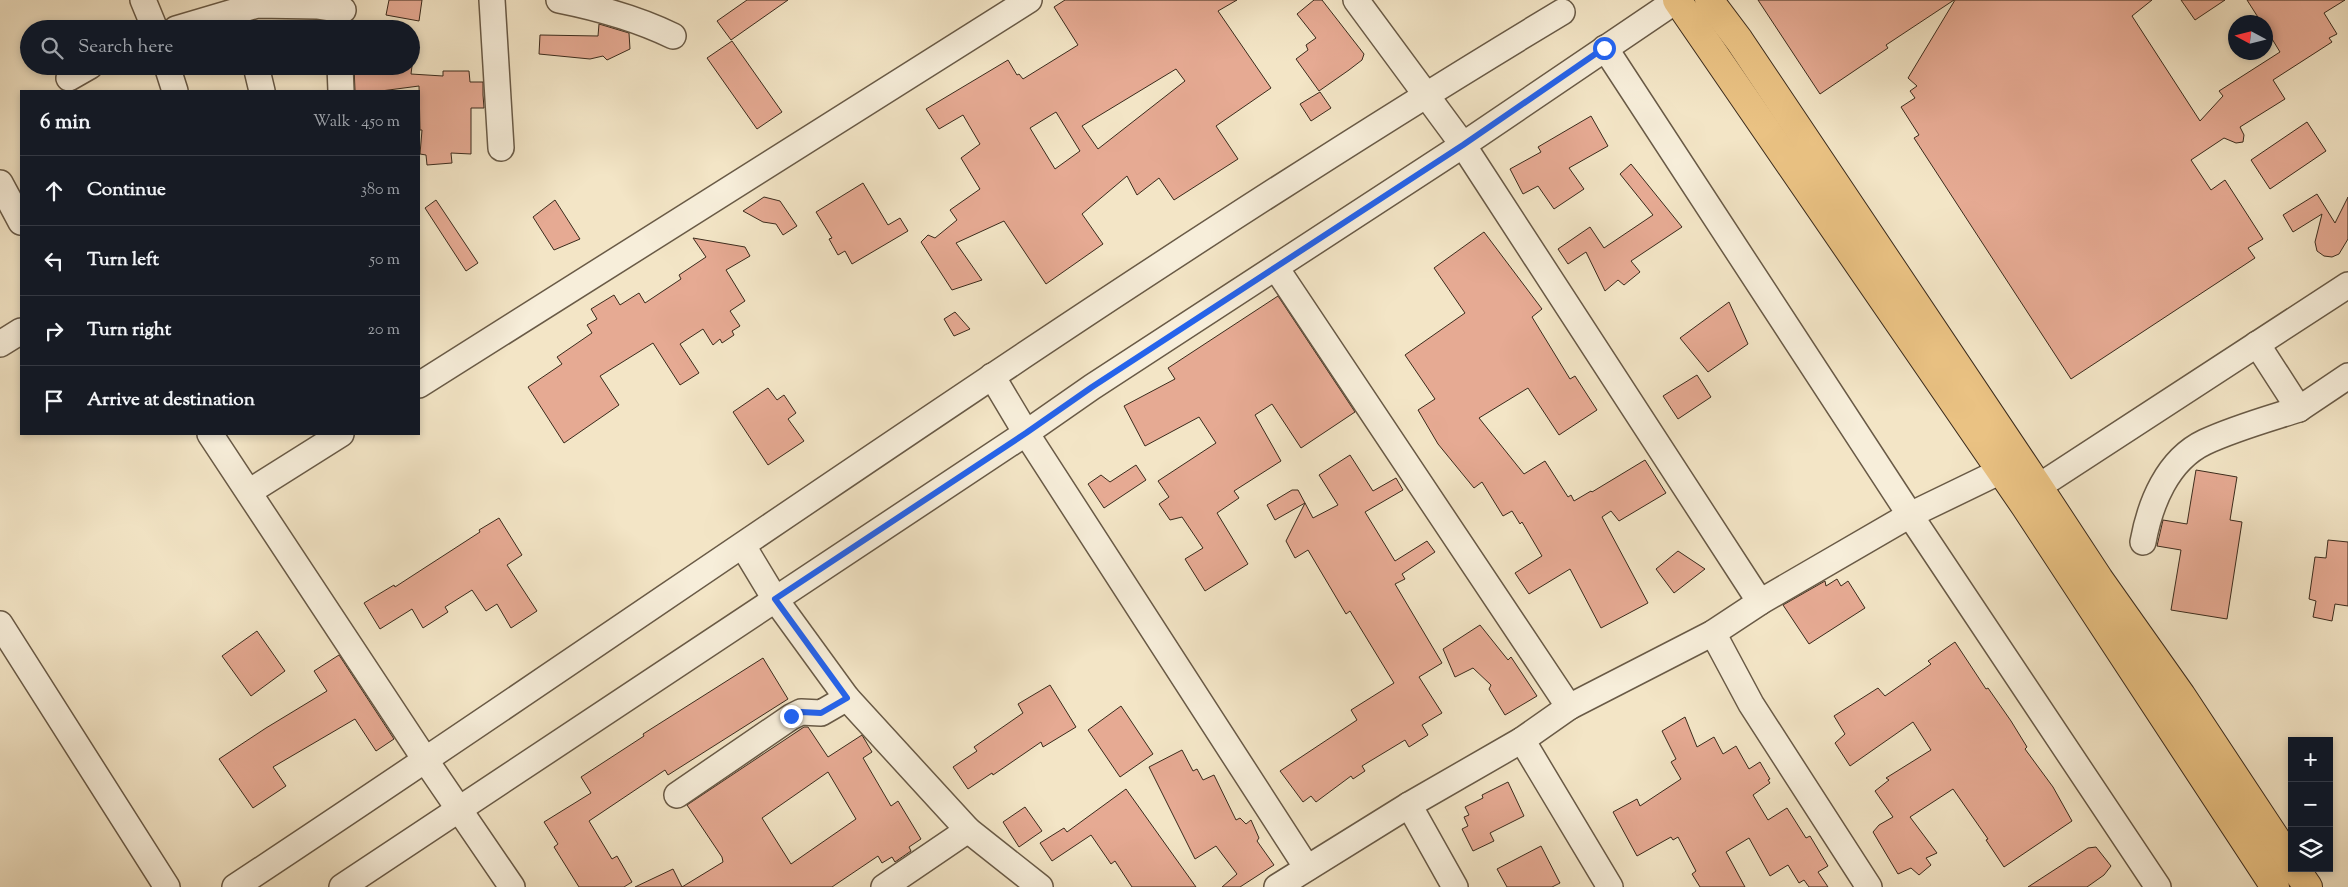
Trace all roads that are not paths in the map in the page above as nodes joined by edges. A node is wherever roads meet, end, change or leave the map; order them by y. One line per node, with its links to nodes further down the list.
1 (143, 0): 11 (street)
2 (492, 0): 25 (street)
3 (559, 0): 13 (street)
4 (1029, 0): 35 (street)
5 (1356, 0): 23 (street)
6 (1677, 0): 14 (street); 40 (main road)
7 (1708, 0): 42 (main road)
8 (1562, 12): 23 (street)
9 (342, 13): 10 (street)
10 (237, 14): 12 (street)
11 (151, 20)
12 (213, 20)
13 (673, 36)
14 (1604, 48): 24 (street); 43 (street)
15 (74, 75): 19 (street)
16 (170, 75): 20 (street)
17 (258, 75): 21 (street)
18 (340, 75): 22 (street)
19 (69, 78)
20 (175, 90)
21 (262, 90)
22 (341, 90)
23 (1427, 94): 24 (street); 33 (street)
24 (1463, 145): 28 (street); 47 (street)
25 (501, 148)
26 (0, 182): 27 (street)
27 (12, 217)
28 (1276, 268): 37 (street); 51 (street)
29 (2348, 285): 32 (street)
30 (20, 332): 31 (street)
31 (0, 344)
32 (2257, 344): 36 (street); 42 (street)
33 (992, 376): 37 (street); 45 (street)
34 (2348, 376): 36 (street)
35 (420, 384)
36 (2299, 409): 44 (street)
37 (1026, 433): 46 (street); 59 (street)
38 (211, 435): 41 (street)
39 (339, 435): 41 (street)
40 (2001, 471): 42 (main road); 43 (street)
41 (248, 492): 53 (street)
42 (2029, 492): 58 (main road); 72 (main road)
43 (1910, 515): 47 (street); 71 (street)
44 (2144, 542)
45 (743, 546): 46 (street); 53 (street)
46 (775, 599): 50 (street); 56 (street)
47 (1760, 602): 49 (street)
48 (0, 624): 61 (street)
49 (1713, 633): 51 (street); 70 (street)
50 (847, 698): 54 (street); 57 (street)
51 (1569, 707): 52 (street)
52 (1522, 740): 55 (street); 69 (street)
53 (426, 761): 56 (street); 62 (street)
54 (677, 796)
55 (1409, 805): 59 (street); 68 (street)
56 (459, 808): 63 (street); 64 (street)
57 (968, 830): 65 (street); 66 (street)
58 (2288, 856)
59 (1307, 868): 67 (street)
60 (2299, 872): 73 (main road)
61 (167, 887)
62 (235, 887)
63 (342, 887)
64 (512, 887)
65 (884, 887)
66 (1040, 887)
67 (1277, 887)
68 (1455, 887)
69 (1610, 887)
70 (1870, 887)
71 (2158, 887)
72 (2275, 887)
73 (2308, 887)

